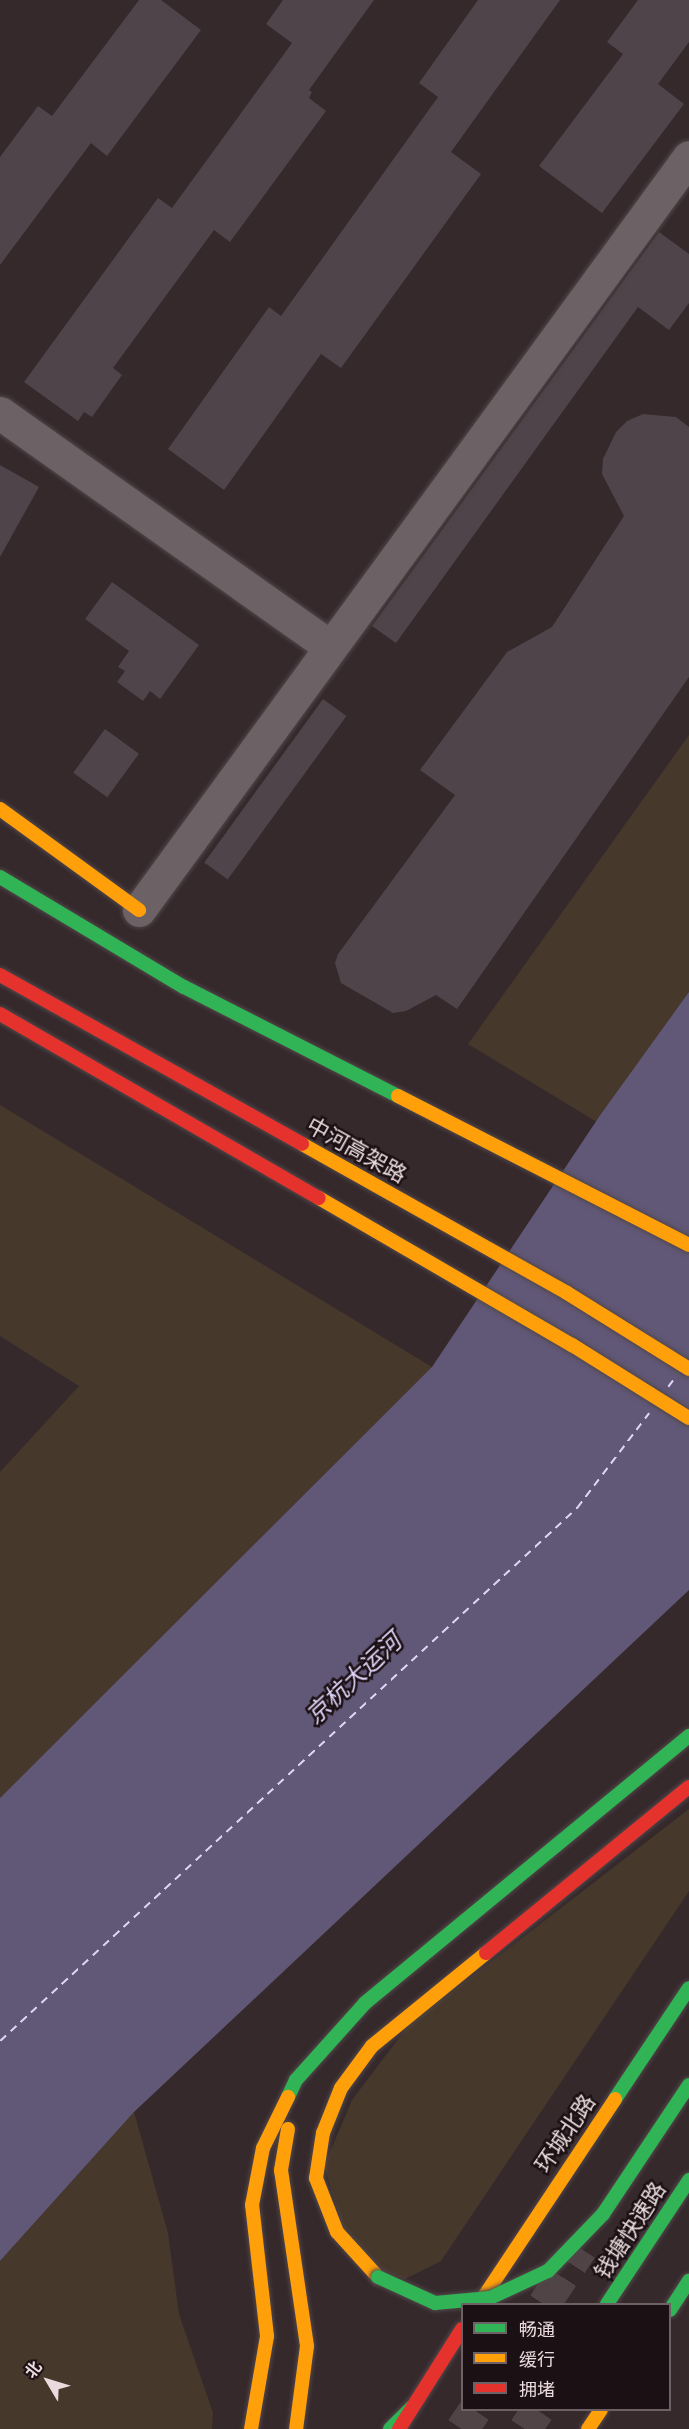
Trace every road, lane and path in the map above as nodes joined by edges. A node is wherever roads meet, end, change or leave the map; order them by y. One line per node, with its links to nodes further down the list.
1 (689, 157): 3 (street)
2 (0, 413): 3 (street)
3 (331, 647): 6 (street)
4 (0, 809): 6 (main road)
5 (0, 877): 9 (main road)
6 (139, 910)
7 (0, 975): 10 (main road, 中河高架路)
8 (0, 1014): 11 (main road)
9 (689, 1245)
10 (689, 1370)
11 (689, 1418)
12 (689, 1736): 15 (main road)
13 (689, 1787): 16 (main road, bridge)
14 (689, 1989): 19 (main road, 环城北路)
15 (296, 2080): 25 (main road); 26 (main road)
16 (689, 2085)
17 (689, 2180): 20 (main road, 钱塘快速路)
18 (689, 2282): 21 (main road)
19 (480, 2303)
20 (608, 2303)
21 (671, 2307)
22 (461, 2331): 23 (main road)
23 (412, 2407): 27 (main road); 28 (main road)
24 (600, 2411): 29 (main road)
25 (251, 2429)
26 (296, 2429)
27 (390, 2429)
28 (399, 2429)
29 (588, 2429)

